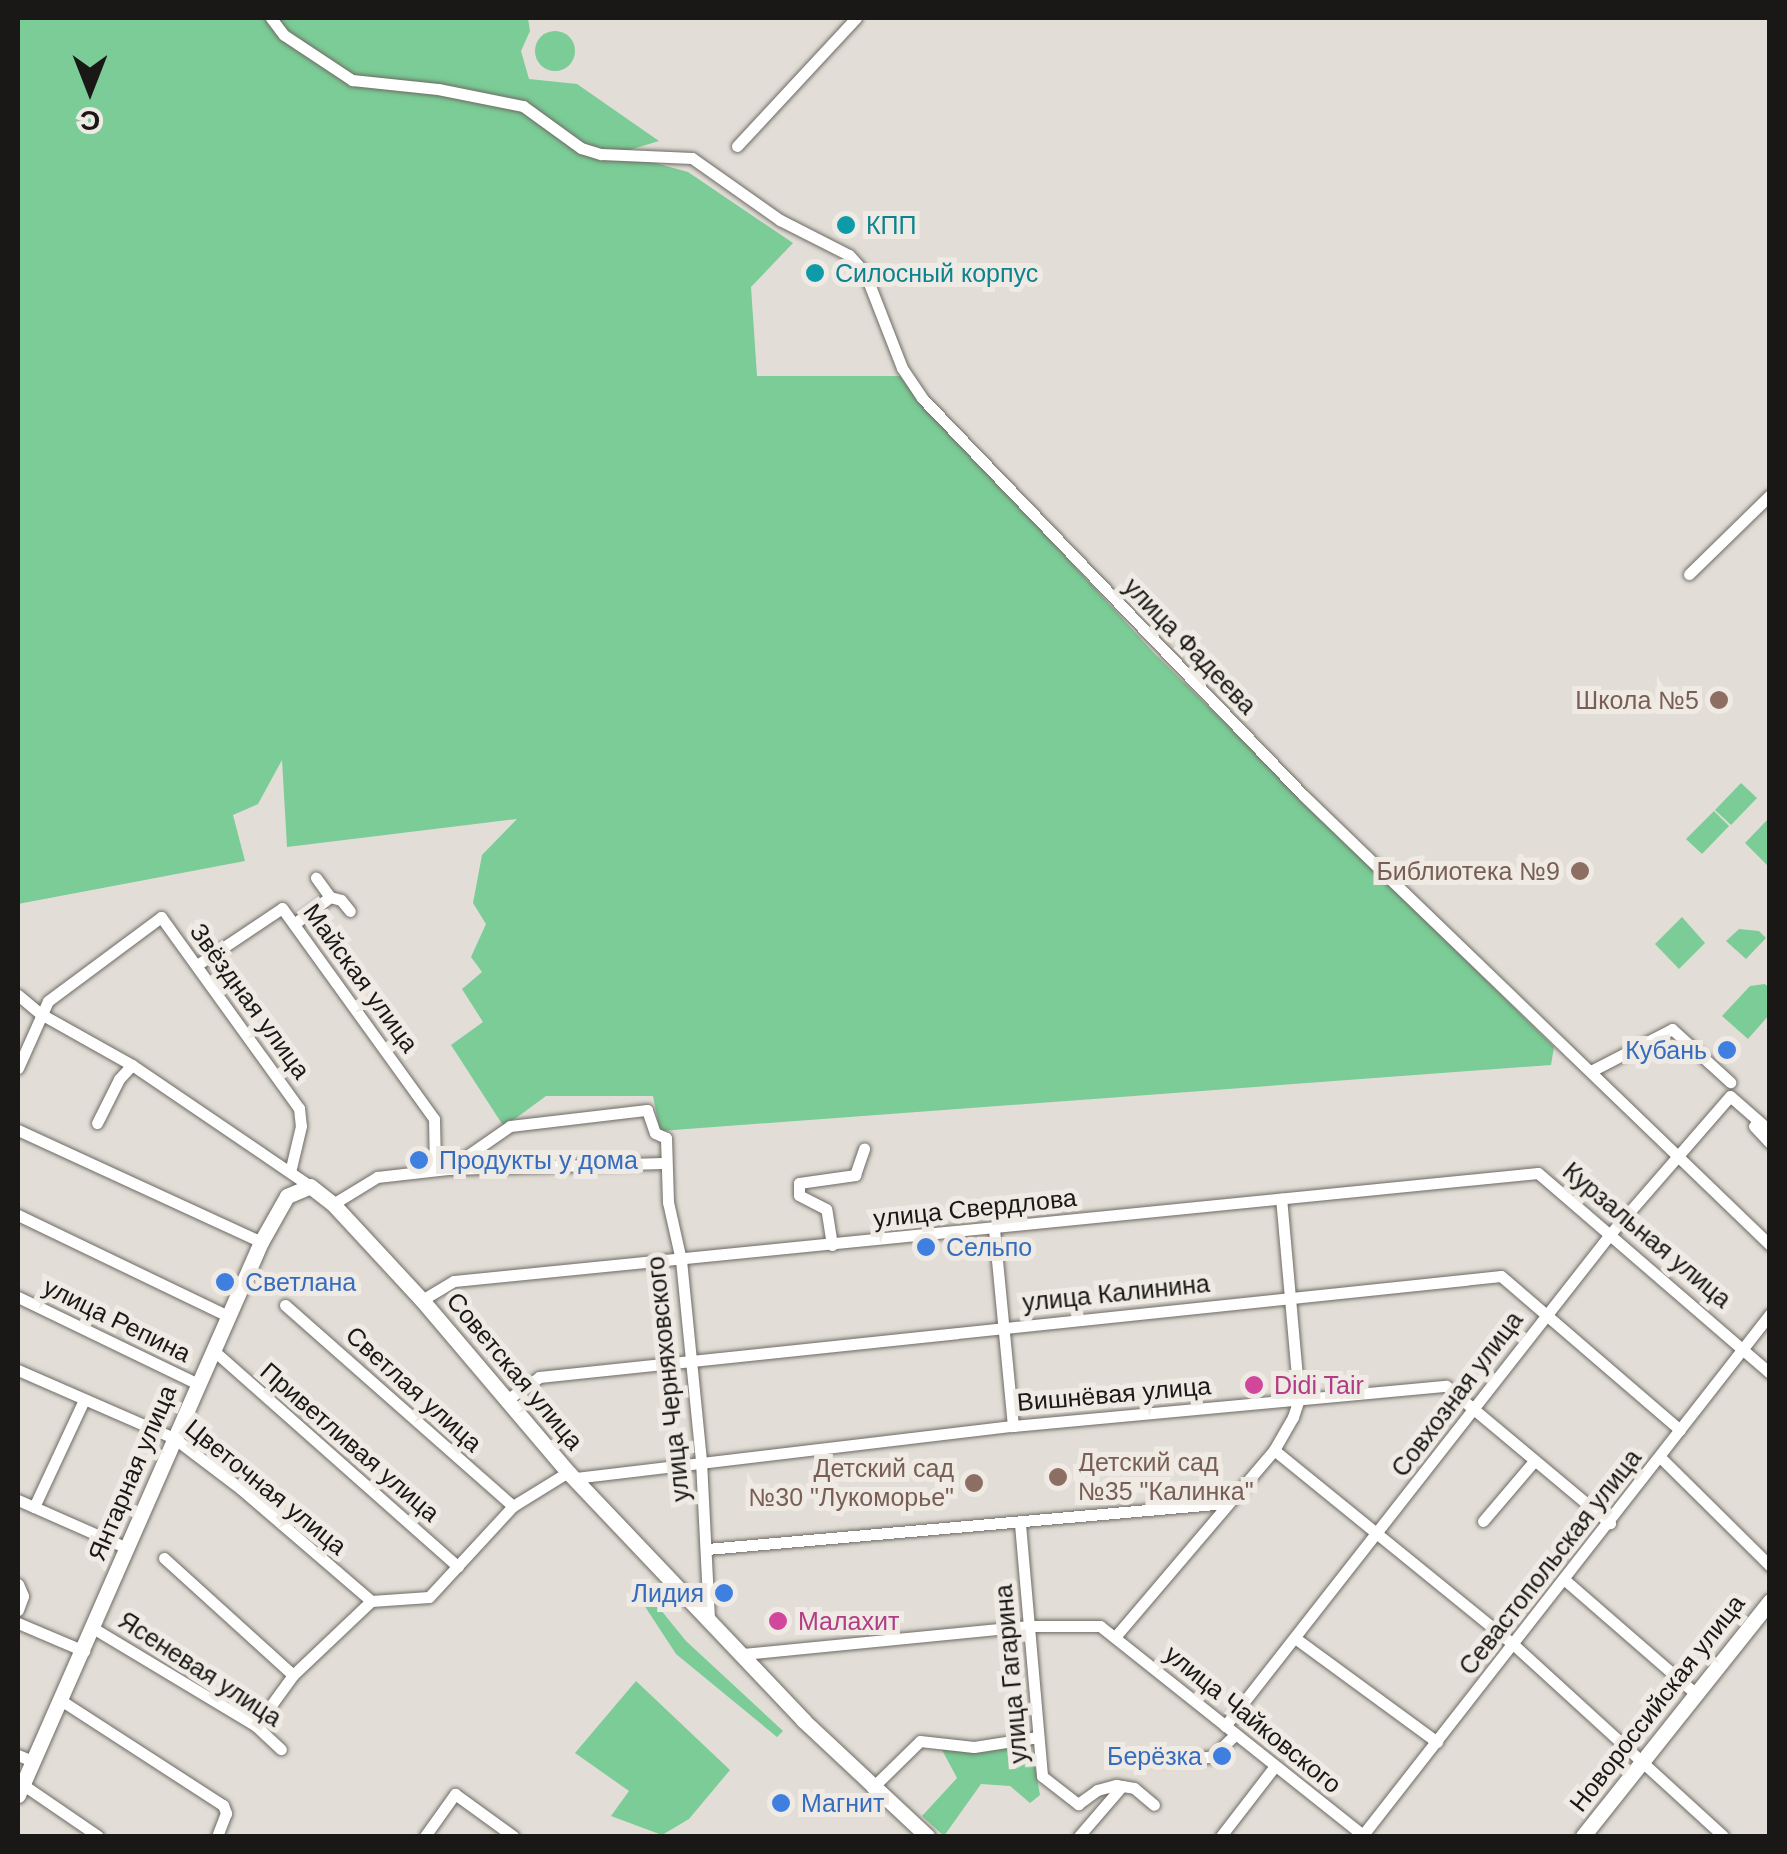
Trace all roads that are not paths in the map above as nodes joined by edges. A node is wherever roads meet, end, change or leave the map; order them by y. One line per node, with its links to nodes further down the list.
1 (271, 18): 15 (street, улица Фадеева)
2 (856, 18): 3 (street)
3 (737, 146)
4 (1770, 495): 5 (street)
5 (1689, 574)
6 (316, 878): 7 (street)
7 (330, 897): 8 (street); 9 (street)
8 (350, 911)
9 (294, 924): 10 (street, Майская улица); 24 (street, Майская улица)
10 (196, 965): 12 (street, Звёздная улица); 25 (street, Звёздная улица)
11 (18, 995): 12 (street, Советская улица)
12 (40, 1014): 13 (street, Советская улица); 14 (street)
13 (132, 1065): 17 (street); 25 (street, Советская улица)
14 (18, 1068)
15 (1593, 1070): 16 (street); 22 (street, улица Фадеева)
16 (1732, 1092): 19 (street); 20 (street); 22 (street, Совхозная улица)
17 (96, 1122)
18 (18, 1130): 33 (street)
19 (1770, 1131)
20 (1770, 1143)
21 (864, 1148): 34 (street)
22 (1678, 1156): 32 (street, Совхозная улица); 35 (street)
23 (663, 1163): 24 (street); 24 (street, улица Черняховского); 36 (street, улица Черняховского)
24 (441, 1168): 29 (street)
25 (290, 1172): 27 (street, Советская улица)
26 (1538, 1173): 28 (street, улица Свердлова); 32 (street, Курзальная улица)
27 (310, 1186): 29 (street, Советская улица); 33 (street, Янтарная улица)
28 (1281, 1199): 31 (street, улица Свердлова); 38 (street)
29 (332, 1204): 39 (street, Советская улица)
30 (18, 1215): 43 (street)
31 (994, 1228): 34 (street, улица Свердлова); 44 (street)
32 (1612, 1233): 42 (street, Совхозная улица); 45 (street, Курзальная улица)
33 (261, 1242): 43 (street, Янтарная улица)
34 (832, 1245): 36 (street, улица Свердлова)
35 (1770, 1245)
36 (680, 1260): 39 (street, улица Свердлова); 47 (street, улица Черняховского)
37 (18, 1297): 50 (street, улица Репина)
38 (1292, 1297): 42 (street, улица Калинина); 44 (street, улица Калинина); 52 (street)
39 (422, 1300): 51 (street, Советская улица)
40 (286, 1305): 65 (street, Светлая улица)
41 (1770, 1314): 45 (street, Севастопольская улица)
42 (1546, 1315): 54 (street, Совхозная улица); 56 (street, улица Калинина)
43 (228, 1316): 46 (street, Янтарная улица)
44 (1003, 1327): 47 (street, улица Калинина); 55 (street)
45 (1743, 1346): 49 (street, Курзальная улица); 56 (street, Севастопольская улица)
46 (213, 1350): 50 (street, Янтарная улица); 74 (street, Приветливая улица)
47 (689, 1362): 51 (street, улица Калинина); 60 (street, улица Черняховского)
48 (18, 1370): 53 (street, Цветочная улица)
49 (1770, 1373)
50 (198, 1384): 57 (street, Янтарная улица)
51 (508, 1399): 62 (street, Советская улица)
52 (1299, 1399): 54 (street, Вишнёвая улица); 55 (street, Вишнёвая улица); 58 (street)
53 (84, 1400): 57 (street, Цветочная улица); 66 (street)
54 (1473, 1409): 61 (street, Вишнёвая улица); 70 (street, Совхозная улица)
55 (1013, 1426): 60 (street, Вишнёвая улица)
56 (1680, 1430): 59 (street, Севастопольская улица)
57 (174, 1438): 71 (street, Янтарная улица); 78 (street, Цветочная улица)
58 (1274, 1450): 64 (street); 70 (street)
59 (1660, 1457): 68 (street, Севастопольская улица); 75 (street)
60 (702, 1460): 62 (street, Вишнёвая улица); 72 (street, улица Черняховского)
61 (1534, 1462): 67 (street); 68 (street, Вишнёвая улица)
62 (572, 1475): 65 (street); 81 (street, Советская улица)
63 (18, 1500): 66 (street)
64 (1228, 1504): 69 (street); 85 (street)
65 (513, 1506): 74 (street)
66 (34, 1507): 71 (street)
67 (1484, 1521)
68 (1610, 1523): 76 (street, Севастопольская улица)
69 (1020, 1524): 72 (street); 83 (street, улица Гагарина)
70 (1378, 1534): 86 (street, Совхозная улица); 87 (street)
71 (127, 1548): 84 (street, Янтарная улица)
72 (707, 1549): 81 (street, улица Черняховского)
73 (164, 1558): 90 (street)
74 (458, 1566): 78 (street)
75 (1770, 1566)
76 (1566, 1581): 87 (street, Севастопольская улица); 91 (street)
77 (18, 1584): 80 (street)
78 (371, 1600): 90 (street)
79 (1770, 1601): 91 (street, Новороссийская улица)
80 (18, 1610)
81 (709, 1617): 89 (street, Советская улица)
82 (18, 1623): 88 (street)
83 (1030, 1626): 85 (street); 89 (street); 95 (street, улица Гагарина)
84 (94, 1628): 88 (street, Янтарная улица); 93 (street, Ясеневая улица)
85 (1115, 1637): 94 (street, улица Чайковского)
86 (1295, 1638): 94 (street, Совхозная улица); 96 (street)
87 (1514, 1645): 96 (street, Севастопольская улица); 100 (street)
88 (84, 1651): 92 (street, Янтарная улица)
89 (743, 1654): 103 (street, Советская улица)
90 (293, 1674): 93 (street)
91 (1696, 1694): 100 (street, Новороссийская улица)
92 (62, 1701): 98 (street, Янтарная улица); 108 (street)
93 (256, 1726): 97 (street, Ясеневая улица)
94 (1230, 1730): 99 (street); 101 (street, улица Чайковского)
95 (1038, 1736): 102 (street, улица Гагарина); 103 (street)
96 (1437, 1742): 114 (street, Севастопольская улица)
97 (281, 1749)
98 (24, 1758): 104 (street, Янтарная улица)
99 (1149, 1758)
100 (1642, 1762): 115 (street, Новороссийская улица); 116 (street)
101 (1275, 1766): 113 (street); 114 (street, улица Чайковского)
102 (1122, 1786): 105 (street); 112 (street)
103 (872, 1788): 111 (street, Советская улица)
104 (20, 1789): 106 (street)
105 (1154, 1805)
106 (84, 1832): 107 (street)
107 (98, 1836)
108 (217, 1836)
109 (425, 1836): 110 (street)
110 (513, 1836)
111 (927, 1836)
112 (1080, 1836)
113 (1222, 1836)
114 (1363, 1836)
115 (1583, 1836)
116 (1723, 1836)

